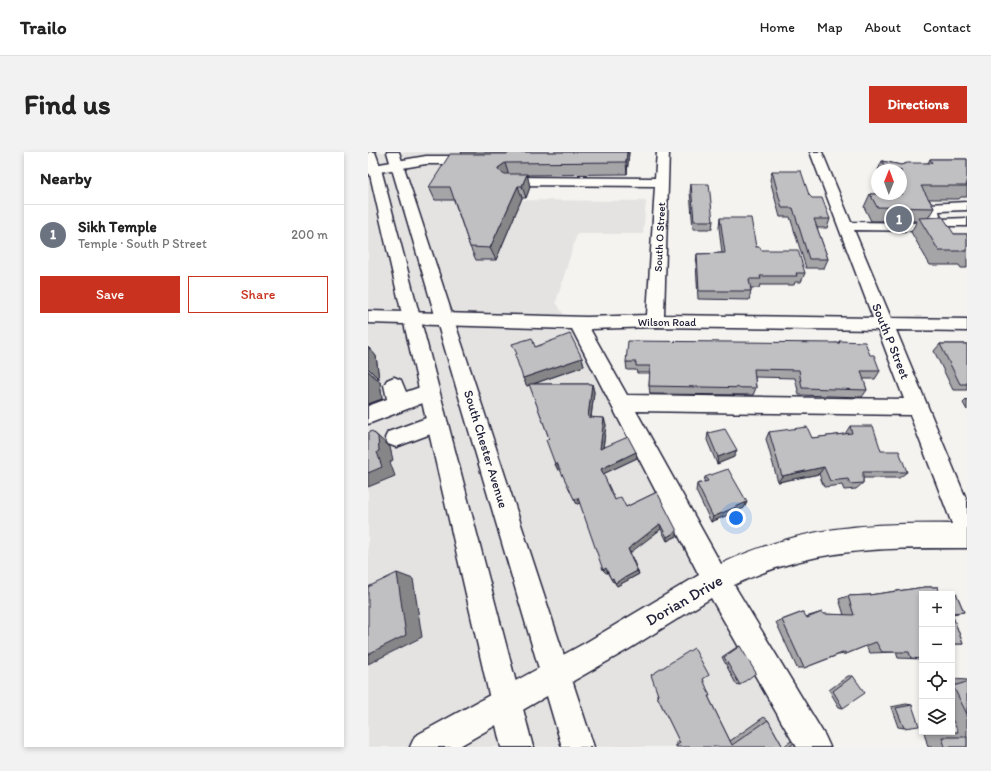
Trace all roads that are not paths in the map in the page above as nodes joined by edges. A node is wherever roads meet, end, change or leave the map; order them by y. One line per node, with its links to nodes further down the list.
1 (664, 152): 7 (street, South O Street)
2 (816, 152): 10 (street, South P Street)
3 (396, 159): 4 (street); 5 (street); 14 (street, South Chester Avenue)
4 (371, 164): 13 (street)
5 (487, 165)
6 (507, 174): 7 (street)
7 (662, 182): 15 (street, South O Street)
8 (967, 206): 11 (street)
9 (967, 222): 11 (street)
10 (845, 226): 11 (street); 17 (street, South P Street)
11 (936, 226)
12 (368, 317): 13 (street, Wilson Road)
13 (410, 317): 14 (street, Wilson Road); 19 (street)
14 (445, 318): 16 (street, Wilson Road); 28 (street, South Chester Avenue)
15 (655, 321): 16 (street, Wilson Road); 17 (street, Wilson Road)
16 (577, 322): 20 (street)
17 (884, 324): 18 (street, Wilson Road); 21 (street, South P Street)
18 (967, 325)
19 (429, 392): 22 (street); 23 (street)
20 (620, 403): 21 (street); 27 (street)
21 (918, 407): 25 (street, South P Street)
22 (368, 415)
23 (437, 423): 24 (street); 29 (street)
24 (396, 438)
25 (967, 530)
26 (967, 536): 27 (street, Dorian Drive)
27 (716, 580): 28 (street, Dorian Drive); 33 (street)
28 (556, 676): 29 (street, Dorian Drive); 32 (street, South Chester Avenue)
29 (507, 704): 30 (street, Dorian Drive); 31 (street)
30 (426, 747)
31 (517, 747)
32 (578, 747)
33 (814, 747)

